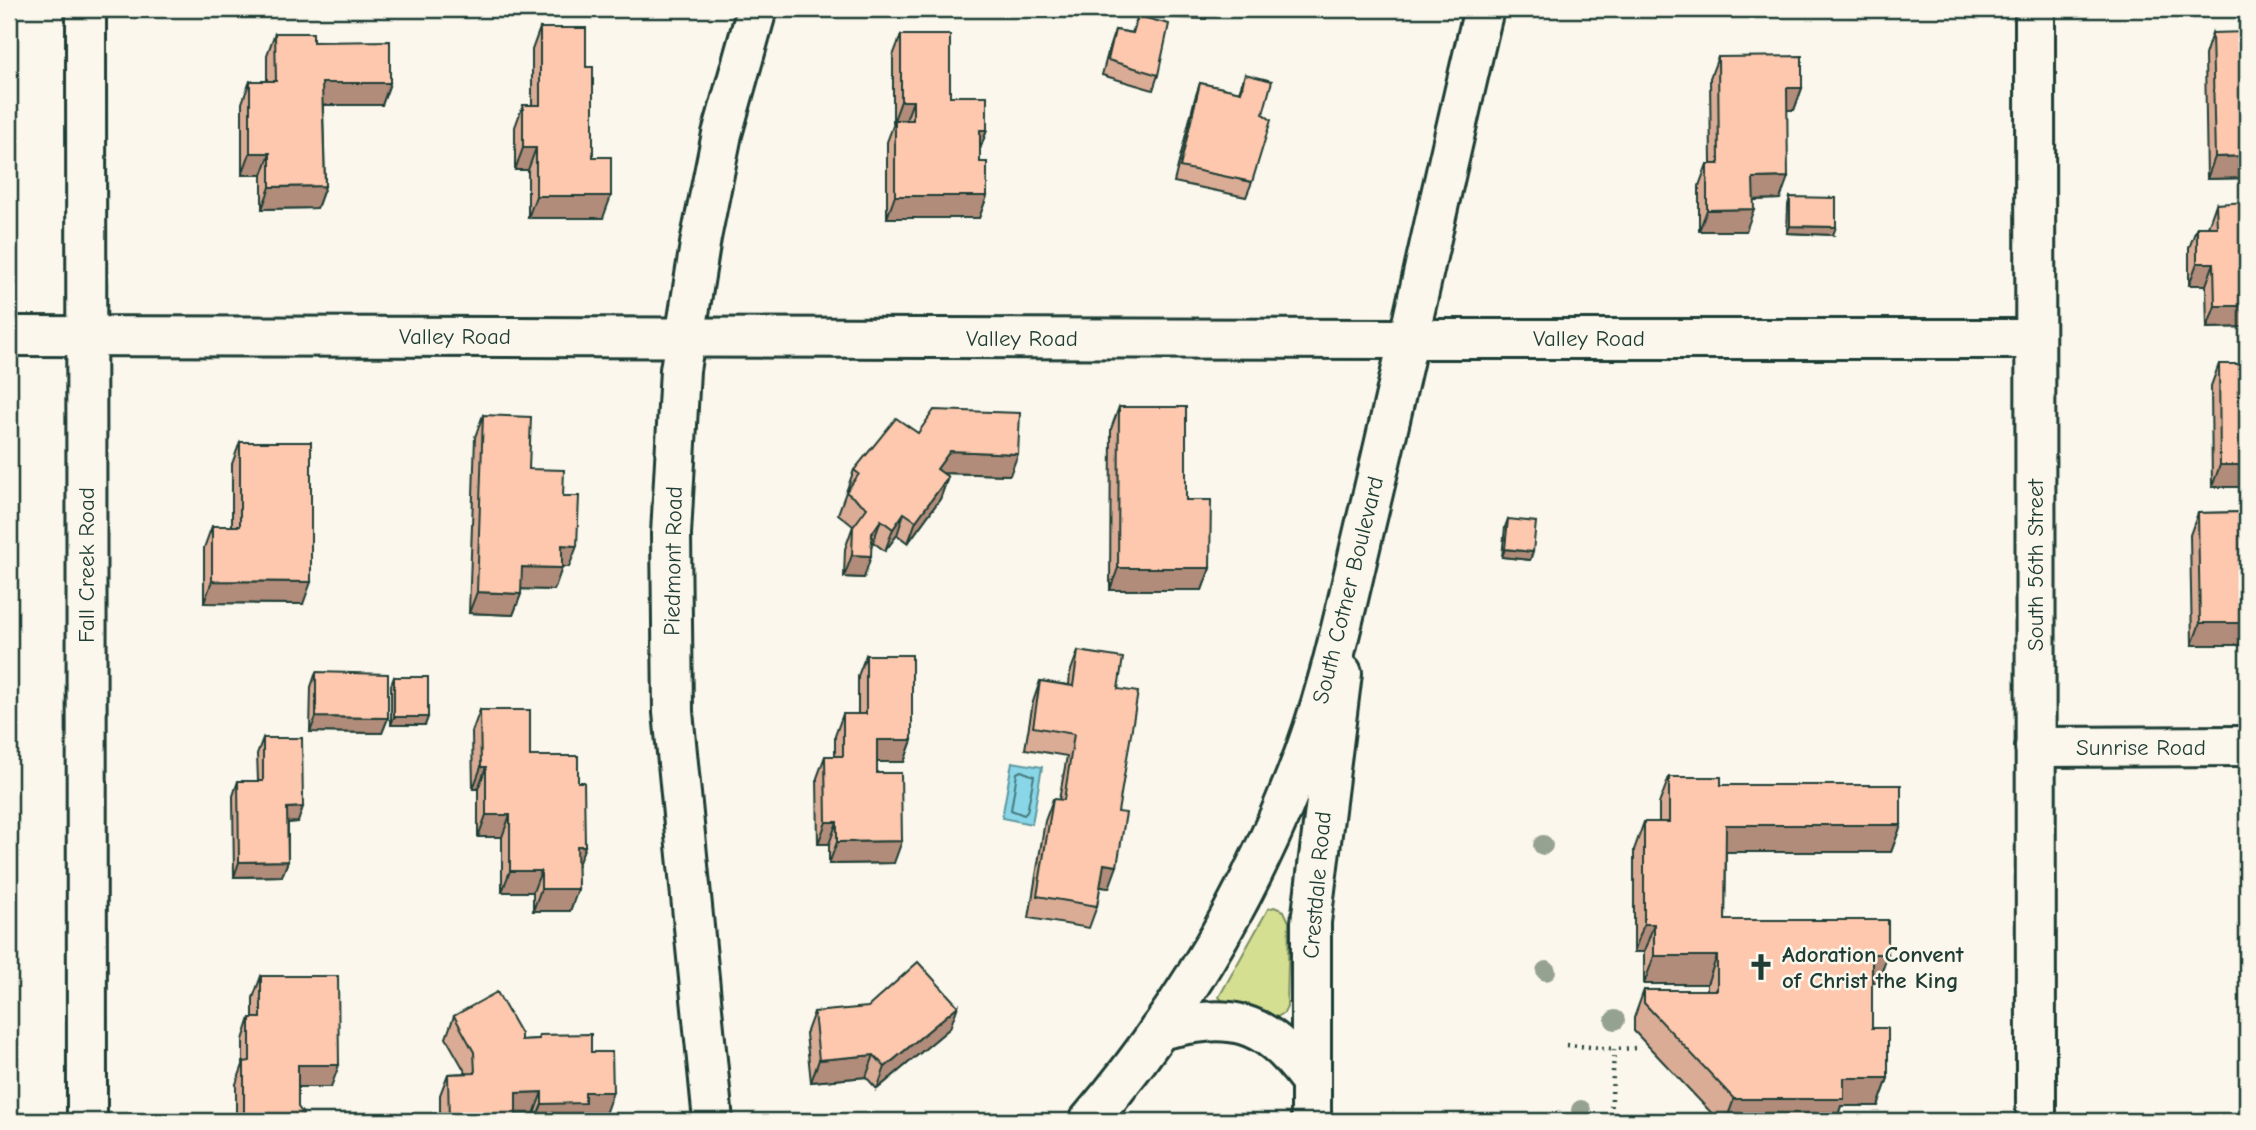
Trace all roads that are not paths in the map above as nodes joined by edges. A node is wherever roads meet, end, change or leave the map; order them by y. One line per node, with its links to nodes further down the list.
1 (86, 9): 6 (street, Fall Creek Road)
2 (757, 9): 7 (street, Piedmont Road)
3 (1484, 9): 9 (street, South Cotner Boulevard)
4 (2035, 9): 8 (street, South 56th Street)
5 (9, 336): 6 (street, Valley Road)
6 (86, 336): 7 (street, Valley Road); 15 (street, Fall Creek Road)
7 (686, 337): 9 (street, Valley Road); 16 (street, Piedmont Road)
8 (2035, 338): 9 (street, Valley Road); 11 (street, South 56th Street)
9 (1410, 339): 10 (street, South Cotner Boulevard)
10 (1334, 654): 13 (street, South Cotner Boulevard); 14 (street, Crestdale Road)
11 (2035, 747): 12 (street, Sunrise Road); 19 (street, South 56th Street)
12 (2247, 747)
13 (1159, 1030): 14 (street); 17 (street, South Cotner Boulevard)
14 (1309, 1079): 18 (street, Crestdale Road)
15 (87, 1121)
16 (713, 1121)
17 (1089, 1121)
18 (1311, 1121)
19 (2036, 1121)

